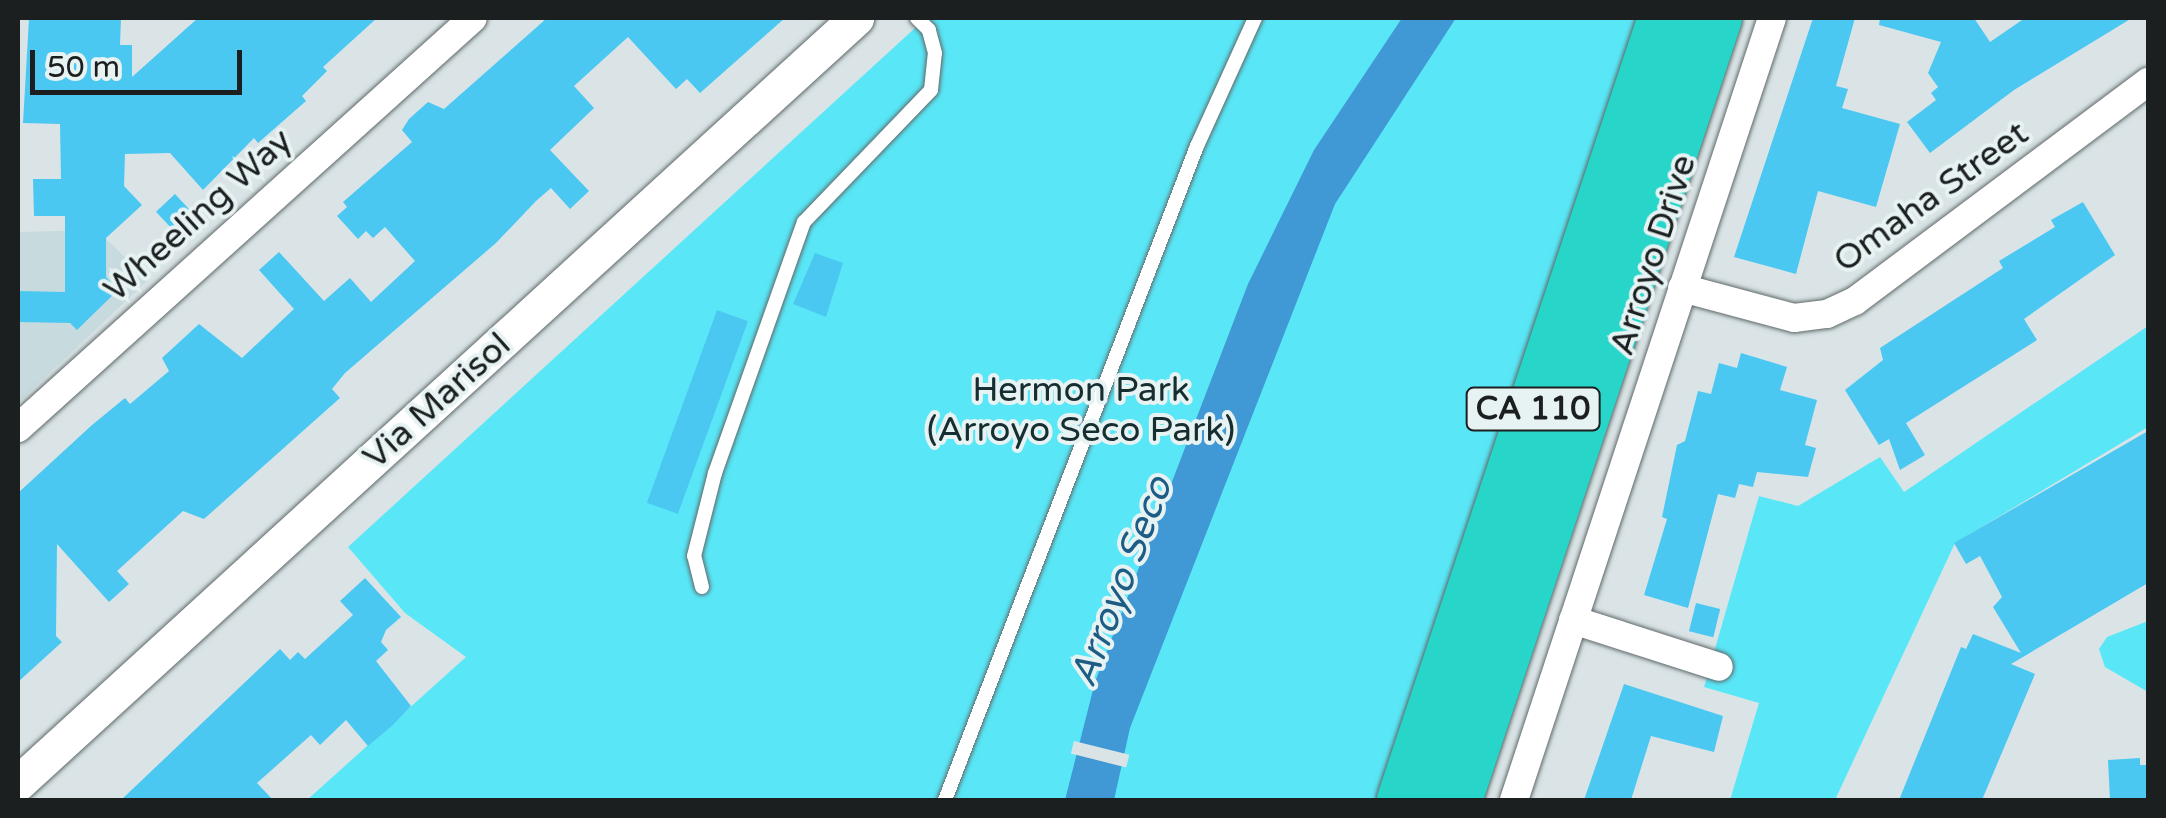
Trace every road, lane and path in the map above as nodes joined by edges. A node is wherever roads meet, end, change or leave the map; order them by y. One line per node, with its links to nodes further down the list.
1 (474, 18): 10 (street, Wheeling Way)
2 (856, 18): 14 (street, Via Marisol)
3 (917, 18): 11 (lane)
4 (1255, 18): 15 (lane)
5 (1664, 18): 16 (highway, CA 110)
6 (1716, 18): 17 (highway, CA 110)
7 (1772, 18): 9 (street, Arroyo Drive)
8 (2148, 82): 9 (street, Omaha Street)
9 (1682, 288): 12 (street, Arroyo Drive)
10 (18, 428)
11 (702, 587)
12 (1573, 620): 13 (street); 18 (street, Arroyo Drive)
13 (1719, 667)
14 (18, 783)
15 (944, 800)
16 (1403, 800)
17 (1456, 800)
18 (1514, 800)

